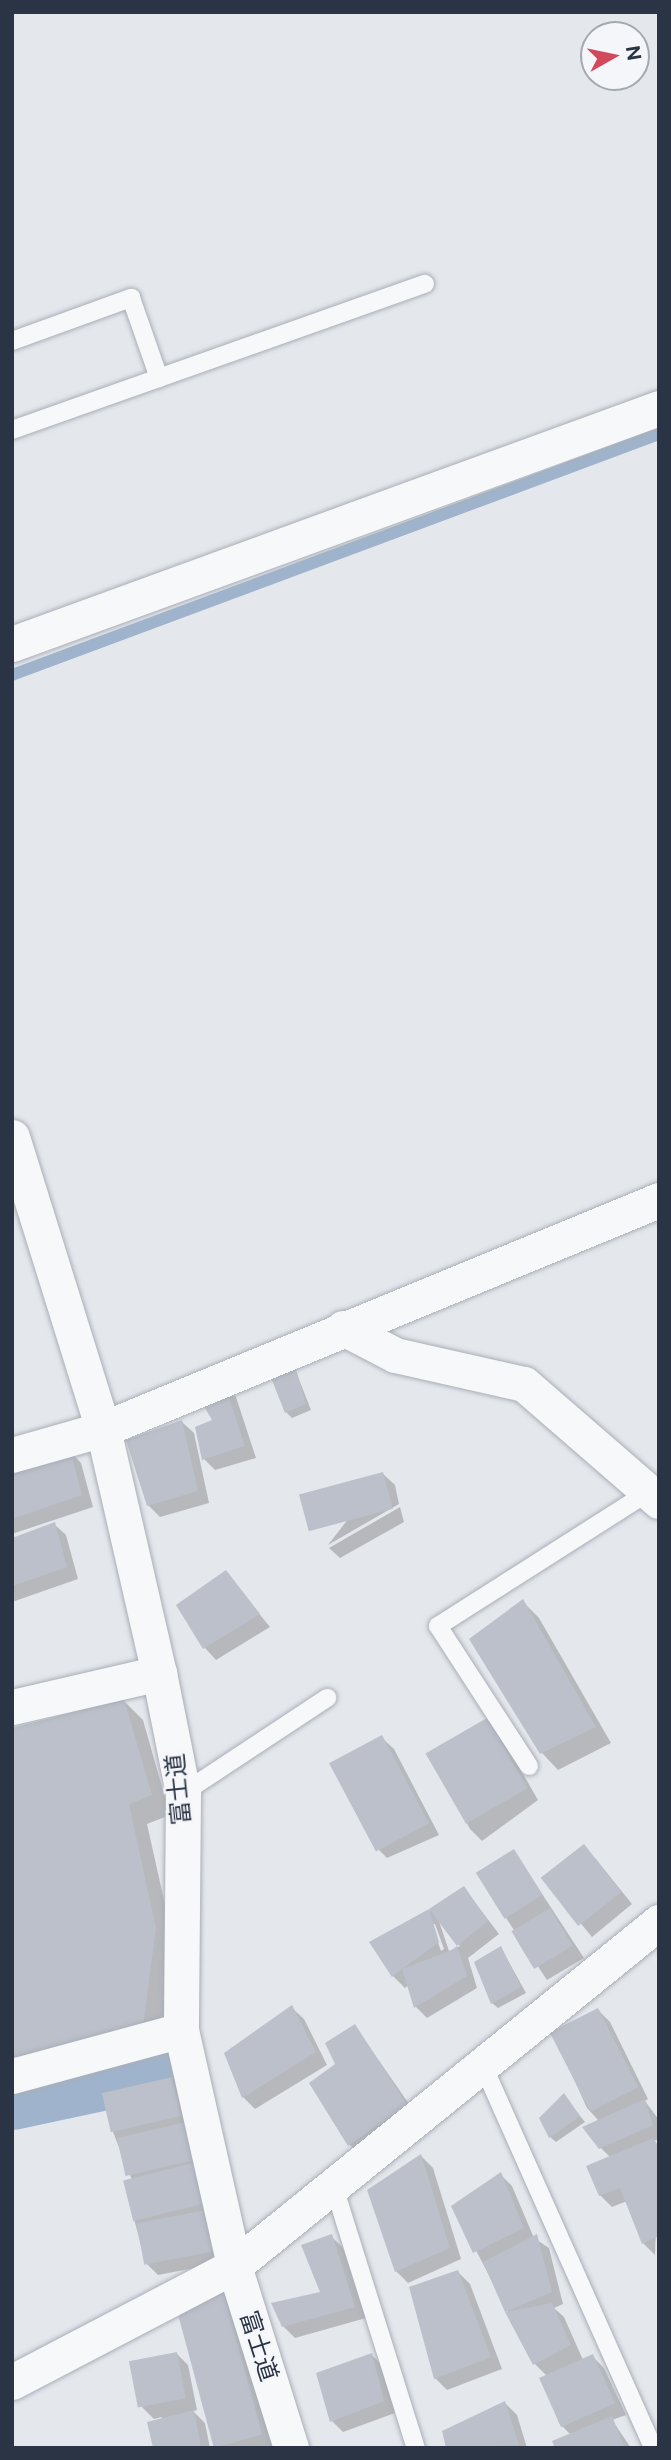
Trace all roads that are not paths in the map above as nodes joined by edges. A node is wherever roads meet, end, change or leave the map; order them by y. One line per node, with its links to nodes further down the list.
1 (425, 284): 3 (lane)
2 (12, 341): 3 (lane)
3 (159, 377): 5 (lane)
4 (659, 408): 6 (street)
5 (12, 430)
6 (12, 644)
7 (13, 1140): 10 (street, 富士道)
8 (659, 1200): 9 (street)
9 (343, 1328): 10 (street); 12 (street)
10 (103, 1429): 11 (street); 13 (street, 富士道)
11 (12, 1455)
12 (654, 1496): 16 (lane)
13 (159, 1673): 15 (street); 17 (street, 富士道)
14 (327, 1698): 17 (lane)
15 (12, 1707)
16 (529, 1766)
17 (183, 1793): 19 (street, 富士道)
18 (659, 1922): 20 (street)
19 (181, 2030): 21 (street); 23 (street, 富士道)
20 (481, 2061): 22 (street); 27 (lane)
21 (12, 2076)
22 (334, 2187): 23 (street); 26 (lane)
23 (234, 2266): 24 (street); 25 (street, 富士道)
24 (12, 2382)
25 (291, 2448)
26 (416, 2448)
27 (653, 2448)

